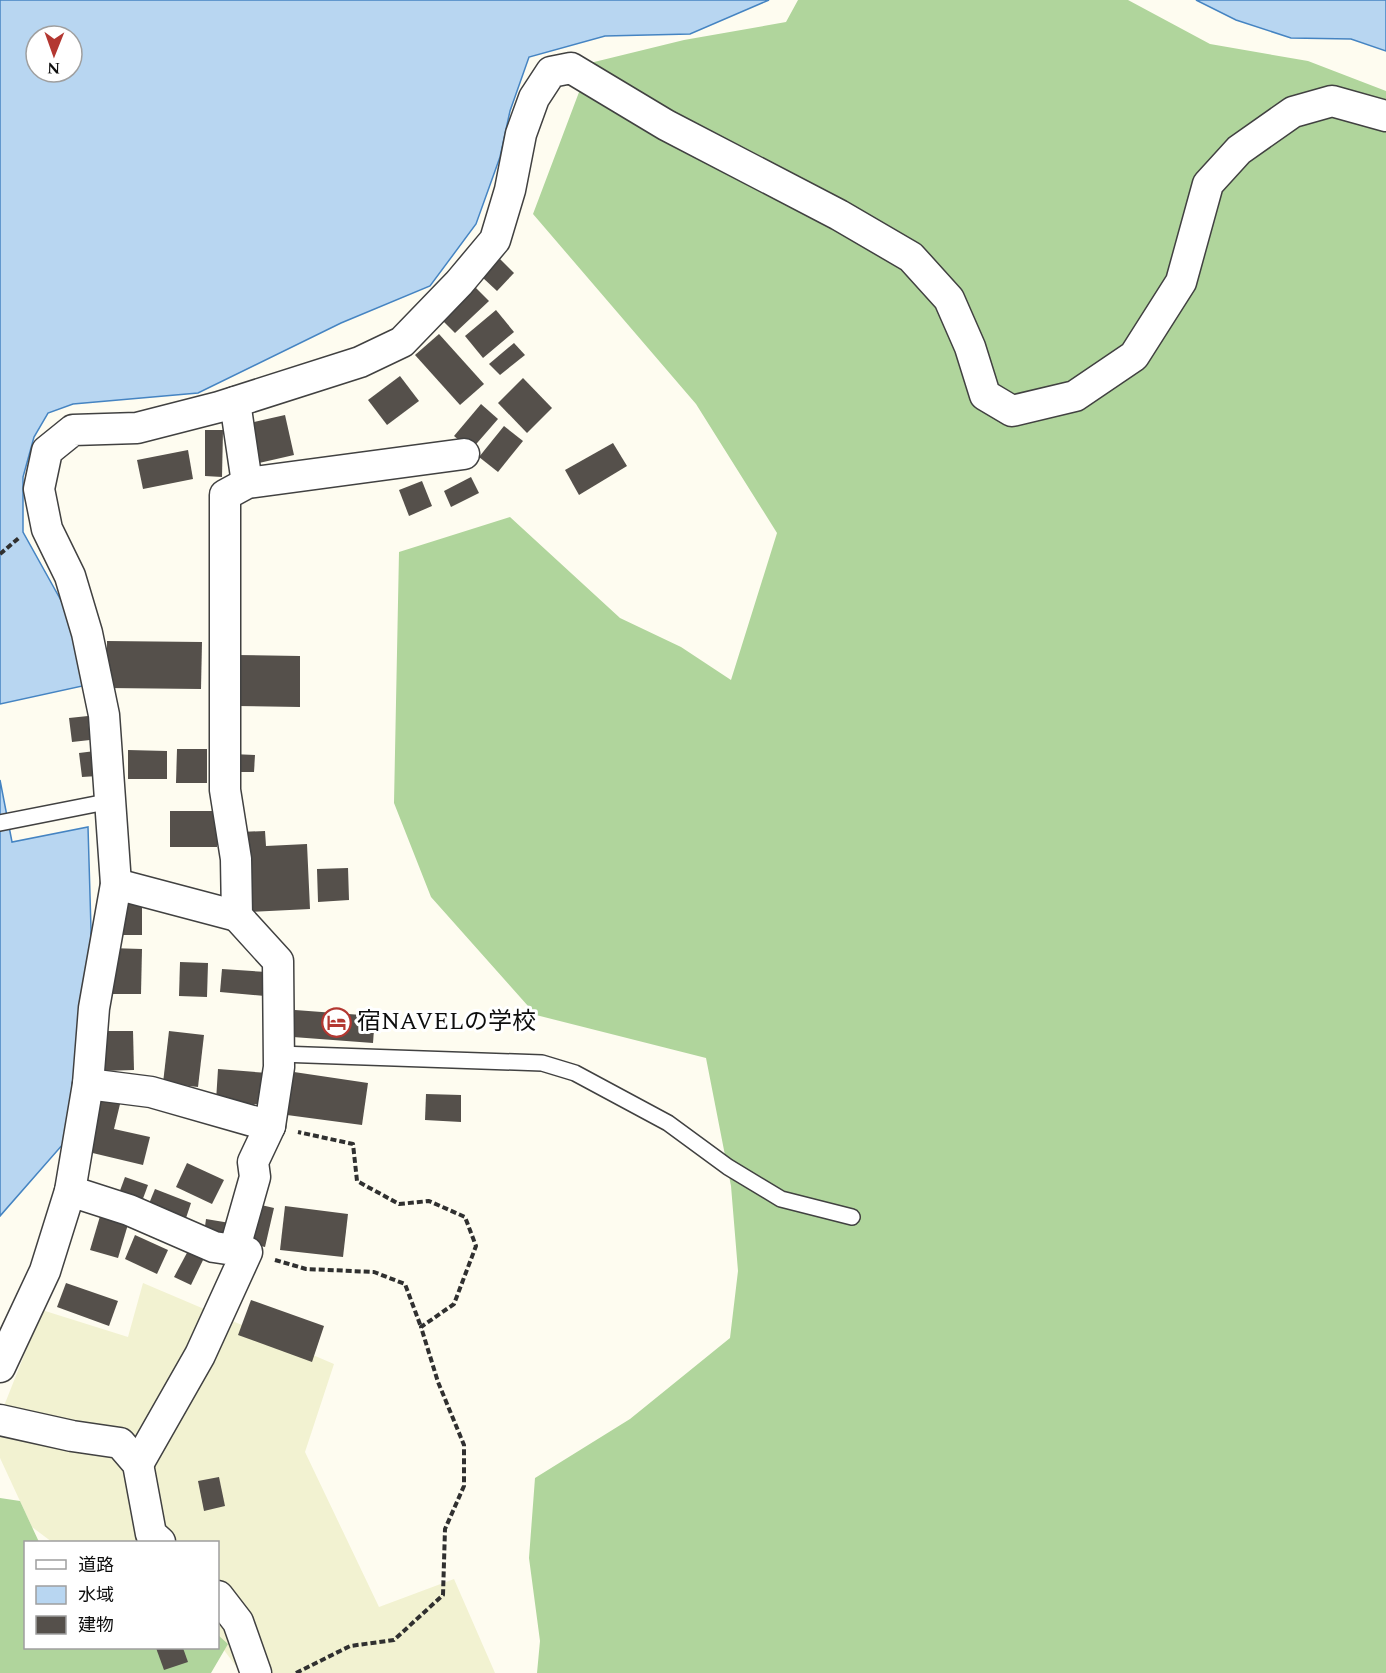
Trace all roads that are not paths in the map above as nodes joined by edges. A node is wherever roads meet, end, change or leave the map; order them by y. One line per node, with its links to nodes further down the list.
1 (1386, 116): 2 (street)
2 (235, 402): 4 (street); 5 (street)
3 (464, 454): 4 (street)
4 (247, 483): 8 (street)
5 (111, 801): 6 (lane); 7 (street)
6 (4, 822)
7 (116, 884): 8 (street); 10 (street)
8 (237, 916): 9 (street)
9 (279, 1054): 11 (street); 13 (lane)
10 (88, 1084): 11 (street); 12 (street)
11 (270, 1126): 14 (street)
12 (70, 1191): 14 (street); 15 (street)
13 (852, 1217)
14 (240, 1252): 17 (street)
15 (0, 1367)
16 (0, 1420): 17 (street)
17 (138, 1464): 18 (street)
18 (159, 1541)
19 (219, 1597): 20 (street)
20 (256, 1673)

